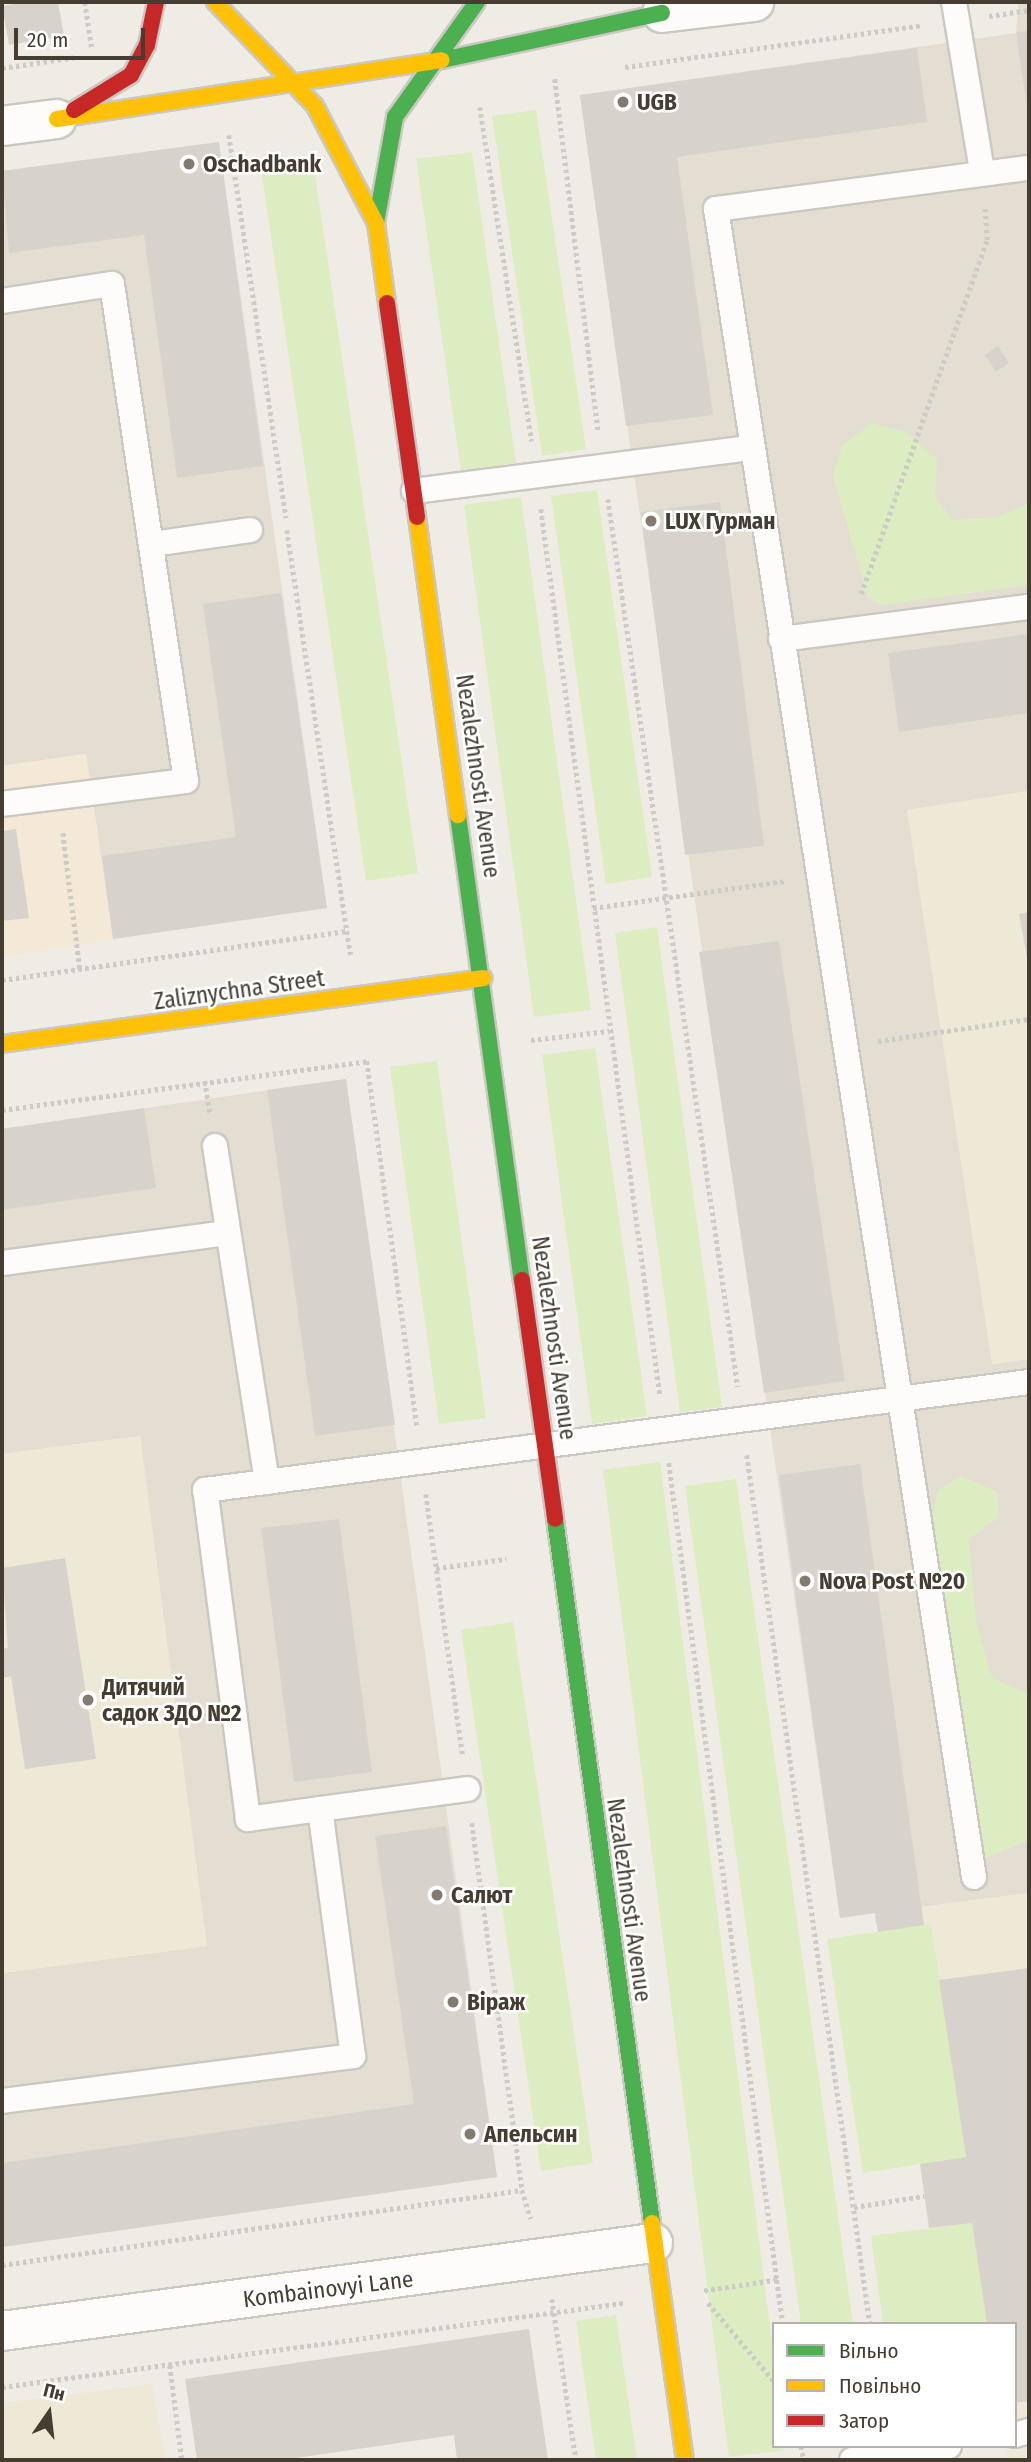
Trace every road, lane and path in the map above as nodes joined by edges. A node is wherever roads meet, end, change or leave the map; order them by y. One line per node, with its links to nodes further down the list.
1 (156, 2): 13 (main road)
2 (215, 2): 12 (main road, Nezalezhnosti Avenue)
3 (477, 2): 10 (main road, Nezalezhnosti Avenue)
4 (754, 2): 5 (street)
5 (649, 8): 10 (main road)
6 (1029, 10): 7 (path)
7 (955, 11): 9 (path); 16 (lane)
8 (93, 55): 11 (path)
9 (683, 58)
10 (430, 63): 12 (main road); 17 (main road, Nezalezhnosti Avenue)
11 (2, 68)
12 (296, 85): 13 (main road); 17 (main road, Nezalezhnosti Avenue)
13 (57, 119): 14 (street)
14 (2, 126)
15 (1029, 168): 16 (lane)
16 (982, 172): 19 (lane); 24 (path)
17 (376, 223): 20 (main road, Nezalezhnosti Avenue)
18 (2, 301): 22 (lane)
19 (749, 448): 20 (lane); 25 (lane)
20 (414, 491): 31 (main road, Nezalezhnosti Avenue)
21 (250, 530): 22 (lane)
22 (153, 544): 26 (lane)
23 (1029, 607): 24 (lane)
24 (848, 629): 25 (lane)
25 (781, 639): 28 (lane)
26 (58, 797): 27 (lane); 30 (path)
27 (2, 804)
28 (820, 877): 29 (path); 38 (lane)
29 (670, 897): 35 (path); 45 (path)
30 (80, 969): 32 (path); 33 (path)
31 (483, 978): 33 (main road, Zaliznychna Street); 37 (main road, Nezalezhnosti Avenue)
32 (2, 980)
33 (357, 997): 36 (main road, Zaliznychna Street)
34 (1029, 1019): 38 (path)
35 (609, 1031): 37 (path); 46 (path)
36 (2, 1044)
37 (492, 1045): 47 (main road, Nezalezhnosti Avenue)
38 (847, 1046): 44 (lane)
39 (2, 1110): 48 (path)
40 (215, 1146): 41 (lane)
41 (228, 1233): 42 (lane); 49 (lane)
42 (2, 1263)
43 (1029, 1382): 44 (lane)
44 (904, 1396): 45 (lane); 54 (lane)
45 (742, 1421): 46 (lane); 58 (path)
46 (664, 1430): 47 (lane); 62 (path)
47 (545, 1443): 48 (lane); 59 (main road, Nezalezhnosti Avenue)
48 (422, 1461): 49 (lane); 51 (path)
49 (267, 1482): 53 (lane)
50 (506, 1559): 51 (path)
51 (436, 1569): 52 (path)
52 (468, 1789): 53 (lane); 56 (path)
53 (320, 1809): 55 (lane)
54 (974, 1877)
55 (2, 2101)
56 (522, 2190): 60 (path); 61 (path)
57 (924, 2196): 58 (path)
58 (854, 2207): 66 (path)
59 (653, 2242): 60 (street, Kombainovyi Lane); 63 (main road, Nezalezhnosti Avenue)
60 (544, 2261): 64 (path); 67 (street, Kombainovyi Lane)
61 (2, 2265)
62 (777, 2280): 65 (path); 69 (path)
63 (661, 2297): 64 (path); 74 (main road, Nezalezhnosti Avenue)
64 (555, 2313): 68 (path); 73 (path)
65 (783, 2322)
66 (870, 2322)
67 (2, 2331)
68 (170, 2365): 70 (path); 72 (path)
69 (772, 2379)
70 (2, 2388)
71 (935, 2448): 75 (lane)
72 (183, 2460)
73 (576, 2460)
74 (685, 2460)
75 (852, 2460)

